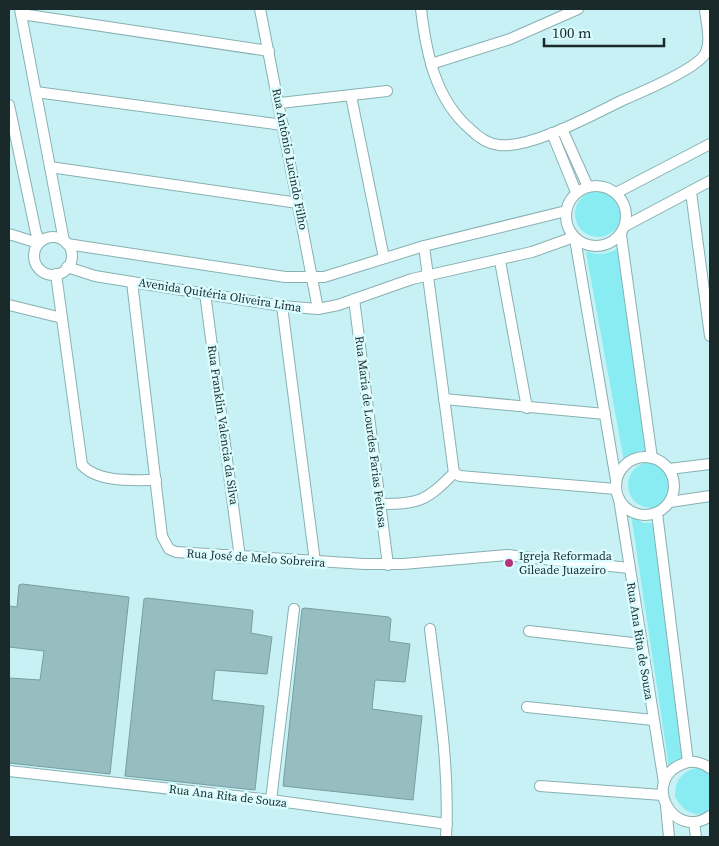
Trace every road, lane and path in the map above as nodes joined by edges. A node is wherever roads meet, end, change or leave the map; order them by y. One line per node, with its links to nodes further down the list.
1 (260, 9): 6 (street, Rua Antônio Lucindo Filho)
2 (421, 9): 7 (street)
3 (578, 9): 7 (street)
4 (705, 9): 14 (street)
5 (21, 11): 6 (street); 9 (street)
6 (269, 51): 11 (street, Rua Antônio Lucindo Filho)
7 (430, 64): 15 (street)
8 (387, 91): 10 (street)
9 (36, 92): 13 (street); 18 (street)
10 (351, 96): 11 (street); 32 (street)
11 (280, 103): 13 (street, Rua Antônio Lucindo Filho)
12 (9, 105): 17 (street)
13 (283, 125): 24 (street, Rua Antônio Lucindo Filho)
14 (562, 129): 15 (street); 20 (street)
15 (552, 133): 21 (street)
16 (710, 144): 23 (street)
17 (14, 154): 30 (street)
18 (50, 167): 24 (street); 29 (street)
19 (710, 181): 22 (street)
20 (588, 187): 21 (street); 23 (street)
21 (576, 192): 25 (street)
22 (691, 192): 26 (street); 45 (street)
23 (616, 193): 26 (street)
24 (298, 203): 37 (street, Rua Antônio Lucindo Filho)
25 (566, 211): 28 (street); 31 (street)
26 (623, 230): 28 (street); 49 (street)
27 (9, 234): 30 (street)
28 (575, 238): 33 (street, Avenida Quitéria Oliveira Lima); 48 (street, Rua Ana Rita de Souza)
29 (66, 242): 30 (street); 34 (street); 37 (street)
30 (39, 243): 35 (street)
31 (424, 246): 32 (street); 36 (street)
32 (384, 258): 37 (street)
33 (500, 261): 36 (street, Avenida Quitéria Oliveira Lima); 47 (street)
34 (67, 267): 35 (street); 38 (street, Avenida Quitéria Oliveira Lima)
35 (56, 274): 44 (street)
36 (428, 275): 40 (street, Avenida Quitéria Oliveira Lima); 46 (street)
37 (312, 278): 43 (street, Rua Antônio Lucindo Filho)
38 (132, 282): 39 (street, Avenida Quitéria Oliveira Lima); 53 (street, Rua José de Melo Sobreira)
39 (205, 293): 42 (street, Avenida Quitéria Oliveira Lima); 59 (street, Rua Franklin Valencia da Silva)
40 (354, 299): 43 (street, Avenida Quitéria Oliveira Lima); 57 (street, Rua Maria de Lourdes Farias Feitosa)
41 (9, 305): 44 (street)
42 (282, 306): 43 (street, Avenida Quitéria Oliveira Lima); 60 (street)
43 (318, 308)
44 (62, 318): 53 (street)
45 (710, 336)
46 (444, 399): 47 (street); 52 (street)
47 (527, 408): 48 (street)
48 (605, 414): 54 (street, Rua Ana Rita de Souza)
49 (652, 458): 51 (street); 54 (street)
50 (710, 464): 51 (street)
51 (669, 469): 56 (street)
52 (454, 473): 54 (street); 57 (street)
53 (156, 480): 59 (street, Rua José de Melo Sobreira)
54 (617, 490): 58 (street); 62 (street, Rua Ana Rita de Souza)
55 (710, 496): 56 (street)
56 (670, 502): 58 (street)
57 (380, 504): 61 (street, Rua Maria de Lourdes Farias Feitosa)
58 (657, 513): 69 (street)
59 (240, 558): 60 (street, Rua José de Melo Sobreira)
60 (314, 562): 61 (street, Rua José de Melo Sobreira)
61 (388, 564): 62 (street, Rua José de Melo Sobreira)
62 (629, 568): 66 (street, Rua Ana Rita de Souza)
63 (294, 609): 75 (street)
64 (430, 629): 79 (street)
65 (529, 631): 66 (street)
66 (641, 644): 68 (street, Rua Ana Rita de Souza)
67 (528, 707): 68 (street)
68 (653, 720): 72 (street, Rua Ana Rita de Souza)
69 (688, 762): 70 (street); 72 (street)
70 (710, 768)
71 (9, 771): 75 (street, Rua Ana Rita de Souza)
72 (664, 783): 74 (street)
73 (540, 786): 74 (street)
74 (662, 795): 76 (street)
75 (271, 800): 79 (street, Rua Ana Rita de Souza)
76 (666, 806): 78 (street); 81 (street)
77 (710, 816): 78 (street)
78 (694, 822): 82 (street)
79 (447, 824): 80 (street)
80 (446, 837)
81 (669, 837)
82 (696, 837)

